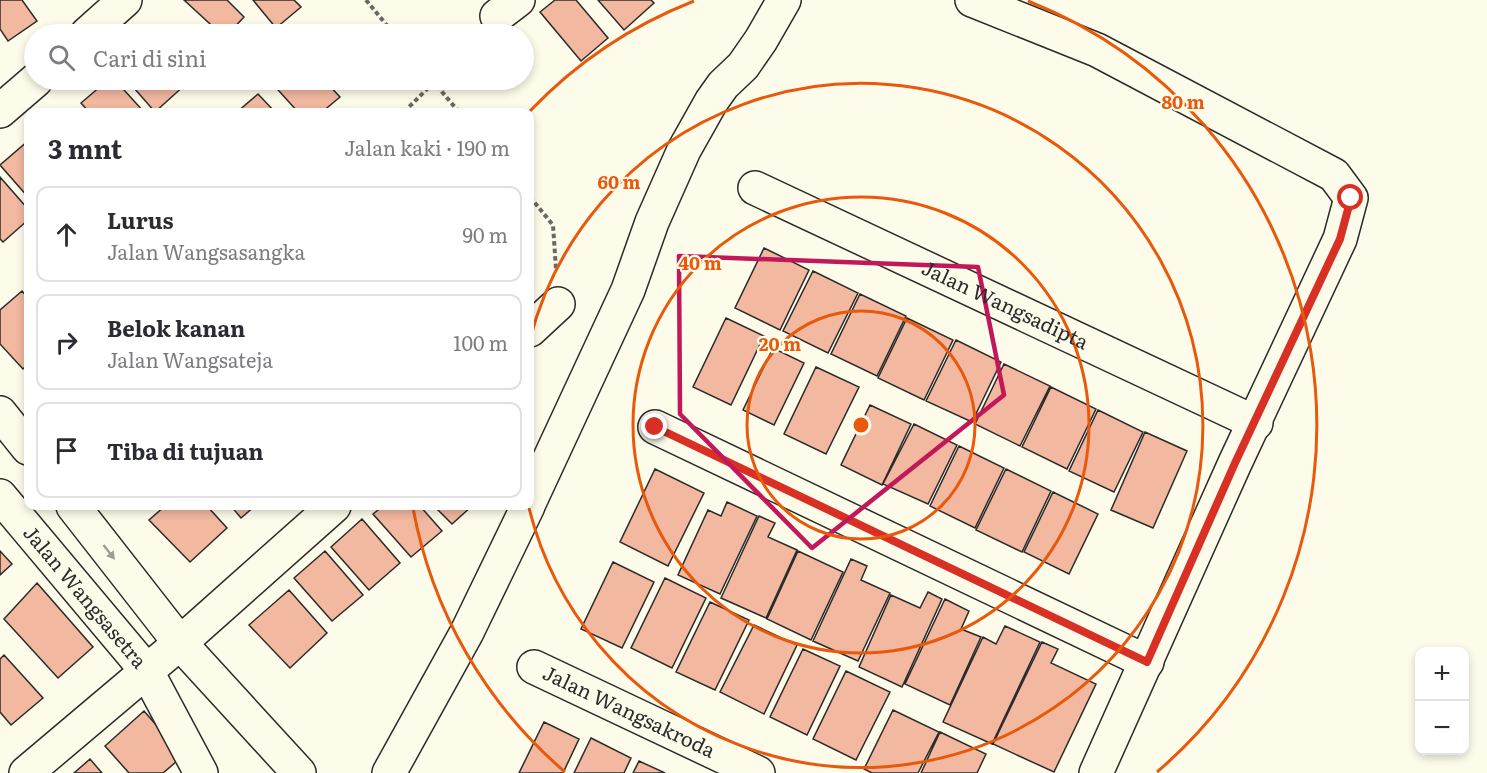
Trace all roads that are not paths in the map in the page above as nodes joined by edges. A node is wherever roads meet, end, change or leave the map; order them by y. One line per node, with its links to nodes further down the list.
1 (125, 0): 4 (street)
2 (784, 0): 12 (street)
3 (972, 0): 10 (street)
4 (98, 24)
5 (24, 90): 6 (street)
6 (0, 111)
7 (755, 189): 10 (street, Jalan Wangsadipta)
8 (558, 304): 9 (street)
9 (534, 326)
10 (1256, 423): 18 (street)
11 (655, 427): 18 (street)
12 (534, 492)
13 (0, 496): 20 (street, Jalan Wangsasetra)
14 (77, 510): 17 (street, Jalan Wangsasetra, one-way to 17)
15 (330, 510): 17 (street)
16 (526, 510): 24 (street)
17 (180, 643): 20 (street, Jalan Wangsasetra); 23 (street)
18 (1147, 662): 26 (street)
19 (534, 667): 25 (street, Jalan Wangsakroda)
20 (146, 670): 21 (street); 22 (street)
21 (26, 773)
22 (201, 773)
23 (299, 773)
24 (389, 773)
25 (758, 773)
26 (1096, 773)

